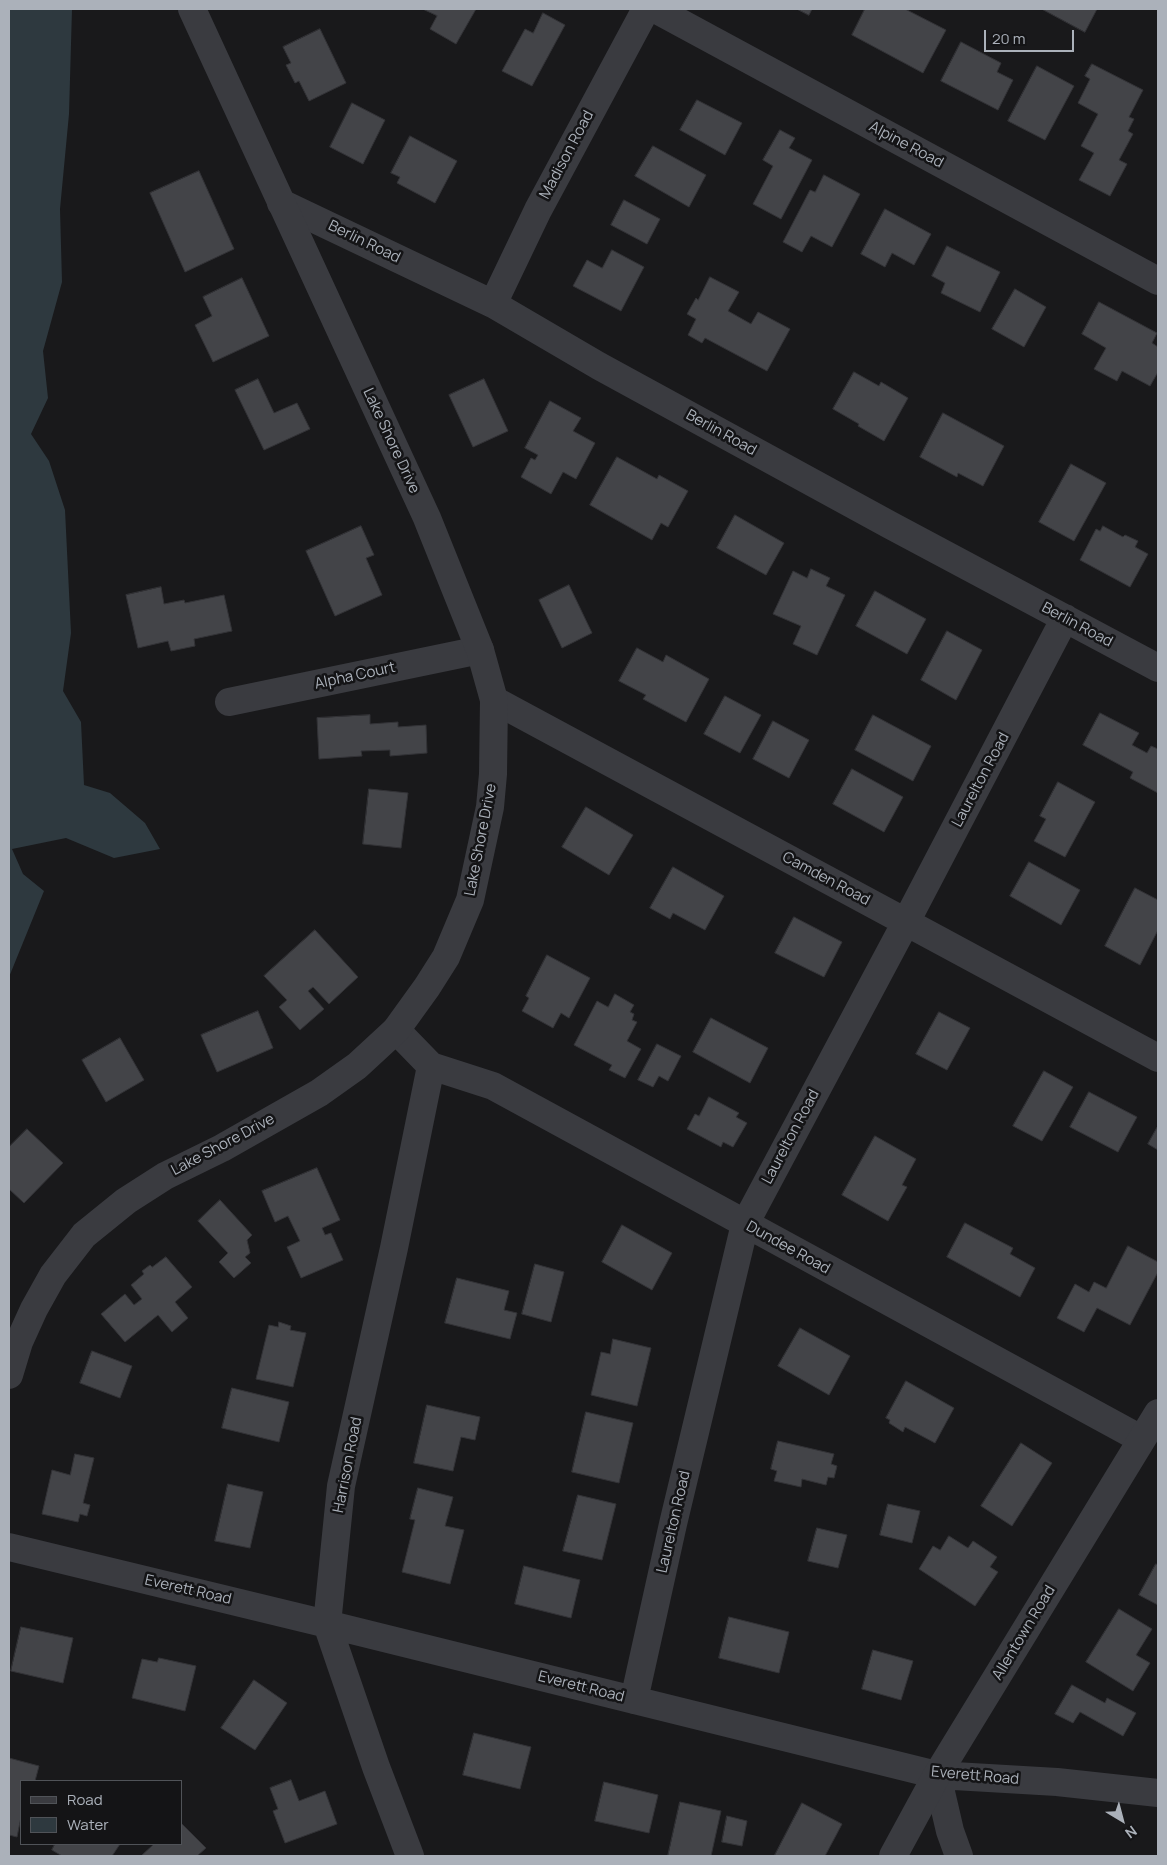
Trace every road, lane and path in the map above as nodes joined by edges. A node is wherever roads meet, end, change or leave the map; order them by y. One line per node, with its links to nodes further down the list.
1 (192, 9): 4 (street, Lake Shore Drive)
2 (646, 9): 6 (street, Madison Road)
3 (654, 9): 5 (street, Alpine Road)
4 (281, 202): 6 (street, Berlin Road); 8 (street, Lake Shore Drive)
5 (1158, 281)
6 (492, 304): 7 (street, Berlin Road)
7 (1065, 618): 9 (street, Berlin Road); 12 (street, Laurelton Road)
8 (480, 650): 10 (street, Lake Shore Drive); 11 (street, Alpha Court)
9 (1158, 668)
10 (494, 700): 12 (street, Camden Road); 13 (street, Lake Shore Drive)
11 (229, 702)
12 (906, 922): 14 (street, Camden Road); 16 (street, Laurelton Road)
13 (396, 1030): 15 (street); 17 (street, Lake Shore Drive)
14 (1158, 1058)
15 (431, 1066): 16 (street, Dundee Road); 21 (street, Harrison Road)
16 (745, 1224): 19 (street, Dundee Road); 22 (street, Laurelton Road)
17 (9, 1375)
18 (1158, 1412): 19 (street, Allentown Road)
19 (1141, 1439): 23 (street, Allentown Road)
20 (9, 1547): 21 (street, Everett Road)
21 (327, 1624): 22 (street, Everett Road); 25 (street, Harrison Road)
22 (634, 1700): 23 (street, Everett Road)
23 (937, 1775): 24 (street, Everett Road); 26 (street, Allentown Road); 27 (street)
24 (1158, 1793)
25 (410, 1856)
26 (893, 1856)
27 (959, 1856)

